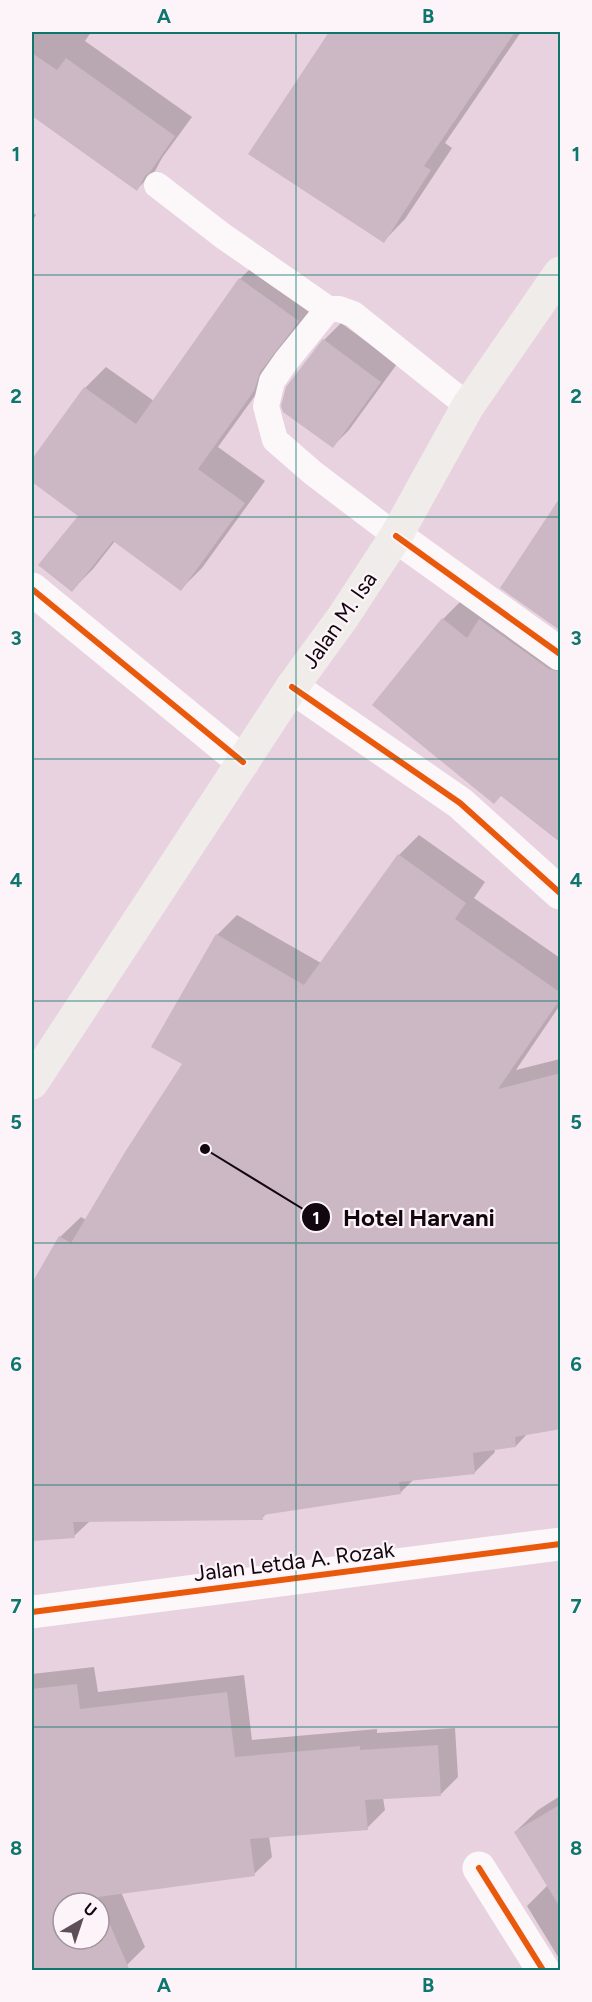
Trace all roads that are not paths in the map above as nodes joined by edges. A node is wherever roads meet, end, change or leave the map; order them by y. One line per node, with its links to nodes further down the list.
1 (157, 184): 3 (lane)
2 (561, 273): 4 (main road, Jalan M. Isa)
3 (328, 309): 4 (lane); 5 (lane)
4 (468, 406): 5 (main road, Jalan M. Isa)
5 (396, 536): 7 (street); 8 (main road, Jalan M. Isa)
6 (32, 590): 9 (street)
7 (561, 654)
8 (292, 687): 9 (main road, Jalan M. Isa); 10 (street)
9 (243, 762): 11 (main road, Jalan M. Isa)
10 (561, 893)
11 (32, 1083)
12 (561, 1544): 13 (street, Jalan Letda A. Rozak)
13 (32, 1612)
14 (479, 1868): 15 (street)
15 (543, 1971)

